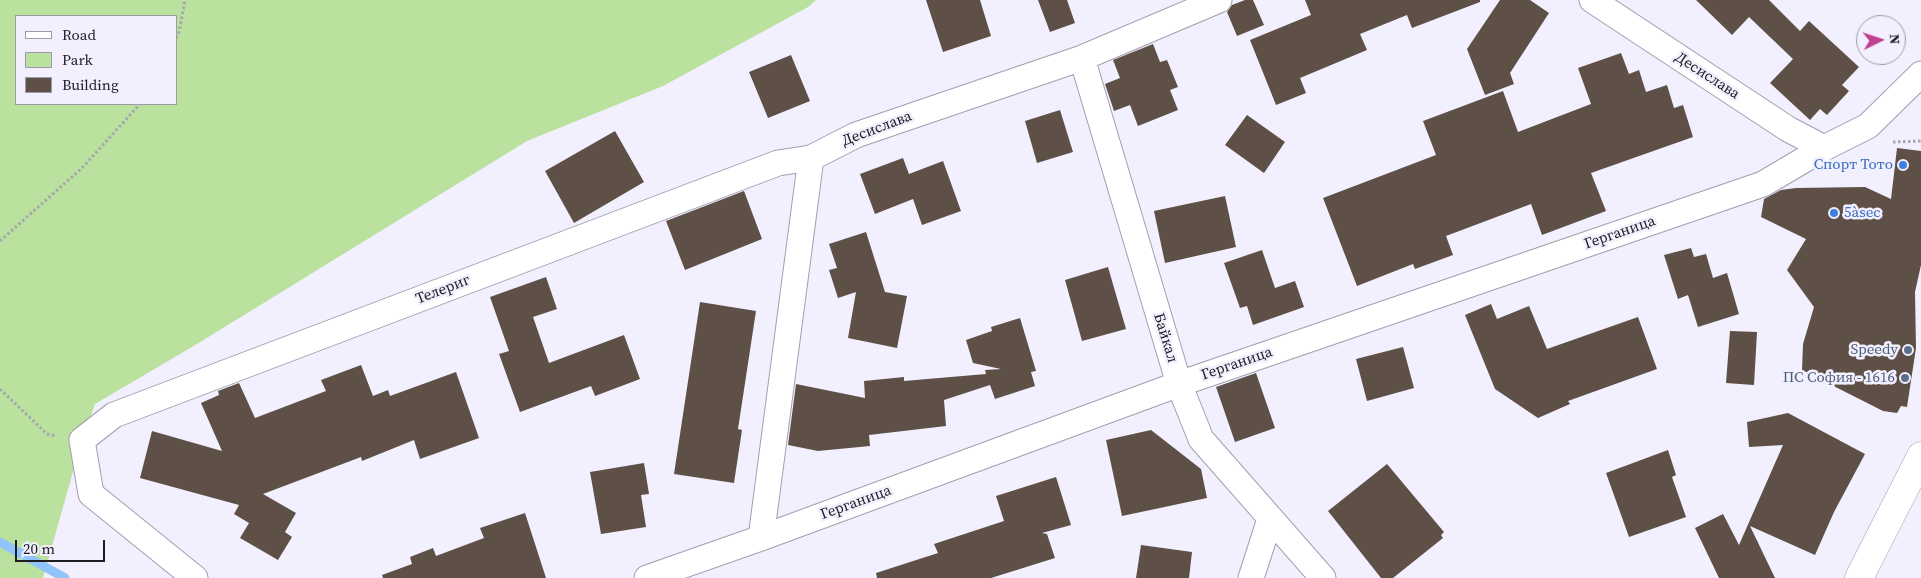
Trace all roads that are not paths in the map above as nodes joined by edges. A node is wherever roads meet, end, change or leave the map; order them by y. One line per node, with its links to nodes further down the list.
1 (1219, 0): 3 (street, Десислава)
2 (1592, 0): 5 (street, Десислава)
3 (1082, 58): 6 (street, Десислава); 7 (street, Байкал)
4 (1921, 74): 5 (street, Герганица)
5 (1824, 148): 7 (street, Герганица)
6 (811, 158): 10 (street); 11 (street, Телериг)
7 (1179, 384): 9 (street, Байкал); 10 (street, Герганица)
8 (1921, 456): 15 (main road)
9 (1270, 520): 13 (street); 14 (street, Байкал)
10 (761, 538): 12 (street, Герганица)
11 (194, 578)
12 (647, 578)
13 (1251, 578)
14 (1323, 578)
15 (1860, 578)

